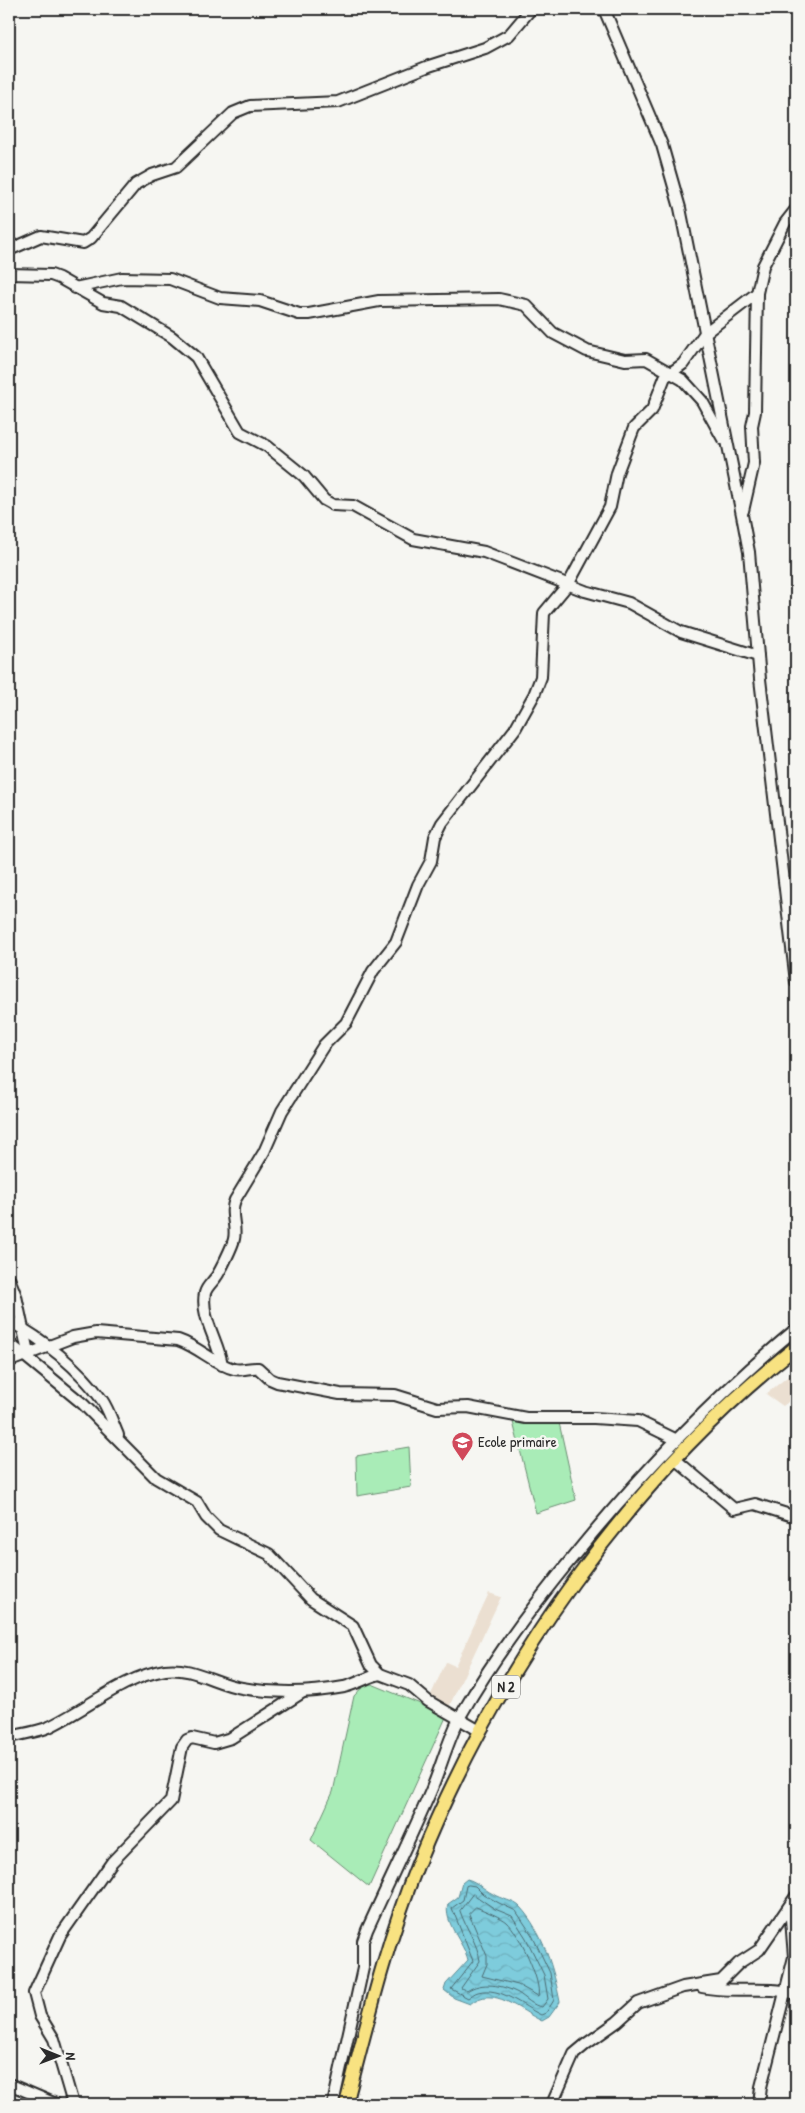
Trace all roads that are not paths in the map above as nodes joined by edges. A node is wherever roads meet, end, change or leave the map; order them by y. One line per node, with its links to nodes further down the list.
1 (531, 9): 4 (street)
2 (604, 9): 8 (street)
3 (796, 209): 7 (street)
4 (9, 250)
5 (9, 274): 6 (street)
6 (76, 288): 9 (street); 12 (street)
7 (757, 293): 8 (street); 11 (street)
8 (705, 333): 9 (street); 10 (street)
9 (671, 373): 10 (street); 12 (street)
10 (728, 447): 11 (street)
11 (742, 515): 13 (street)
12 (569, 583): 13 (street); 24 (street)
13 (758, 656): 14 (street)
14 (796, 982)
15 (9, 1278): 17 (street)
16 (9, 1321): 17 (street)
17 (24, 1329): 20 (street); 22 (street)
18 (796, 1329): 26 (street)
19 (9, 1343): 22 (street)
20 (46, 1346): 22 (street); 24 (street); 27 (street)
21 (796, 1347): 28 (main road, N 2)
22 (27, 1356): 23 (street); 25 (street)
23 (10, 1361): 25 (street)
24 (222, 1365): 26 (street)
25 (39, 1368): 27 (street)
26 (677, 1440): 32 (street)
27 (121, 1441): 30 (street)
28 (676, 1460): 29 (street); 33 (main road, N 2)
29 (796, 1516)
30 (380, 1674): 31 (street); 32 (street)
31 (303, 1692): 34 (street); 41 (street)
32 (460, 1718): 33 (street); 42 (street)
33 (480, 1731): 43 (main road, N 2)
34 (9, 1738)
35 (796, 1896): 36 (street)
36 (790, 1906): 37 (street); 38 (street)
37 (693, 1986): 38 (street); 44 (street)
38 (791, 1993): 45 (street)
39 (9, 2084): 40 (street)
40 (56, 2104)
41 (73, 2104)
42 (333, 2104)
43 (346, 2104)
44 (552, 2104)
45 (759, 2104)

